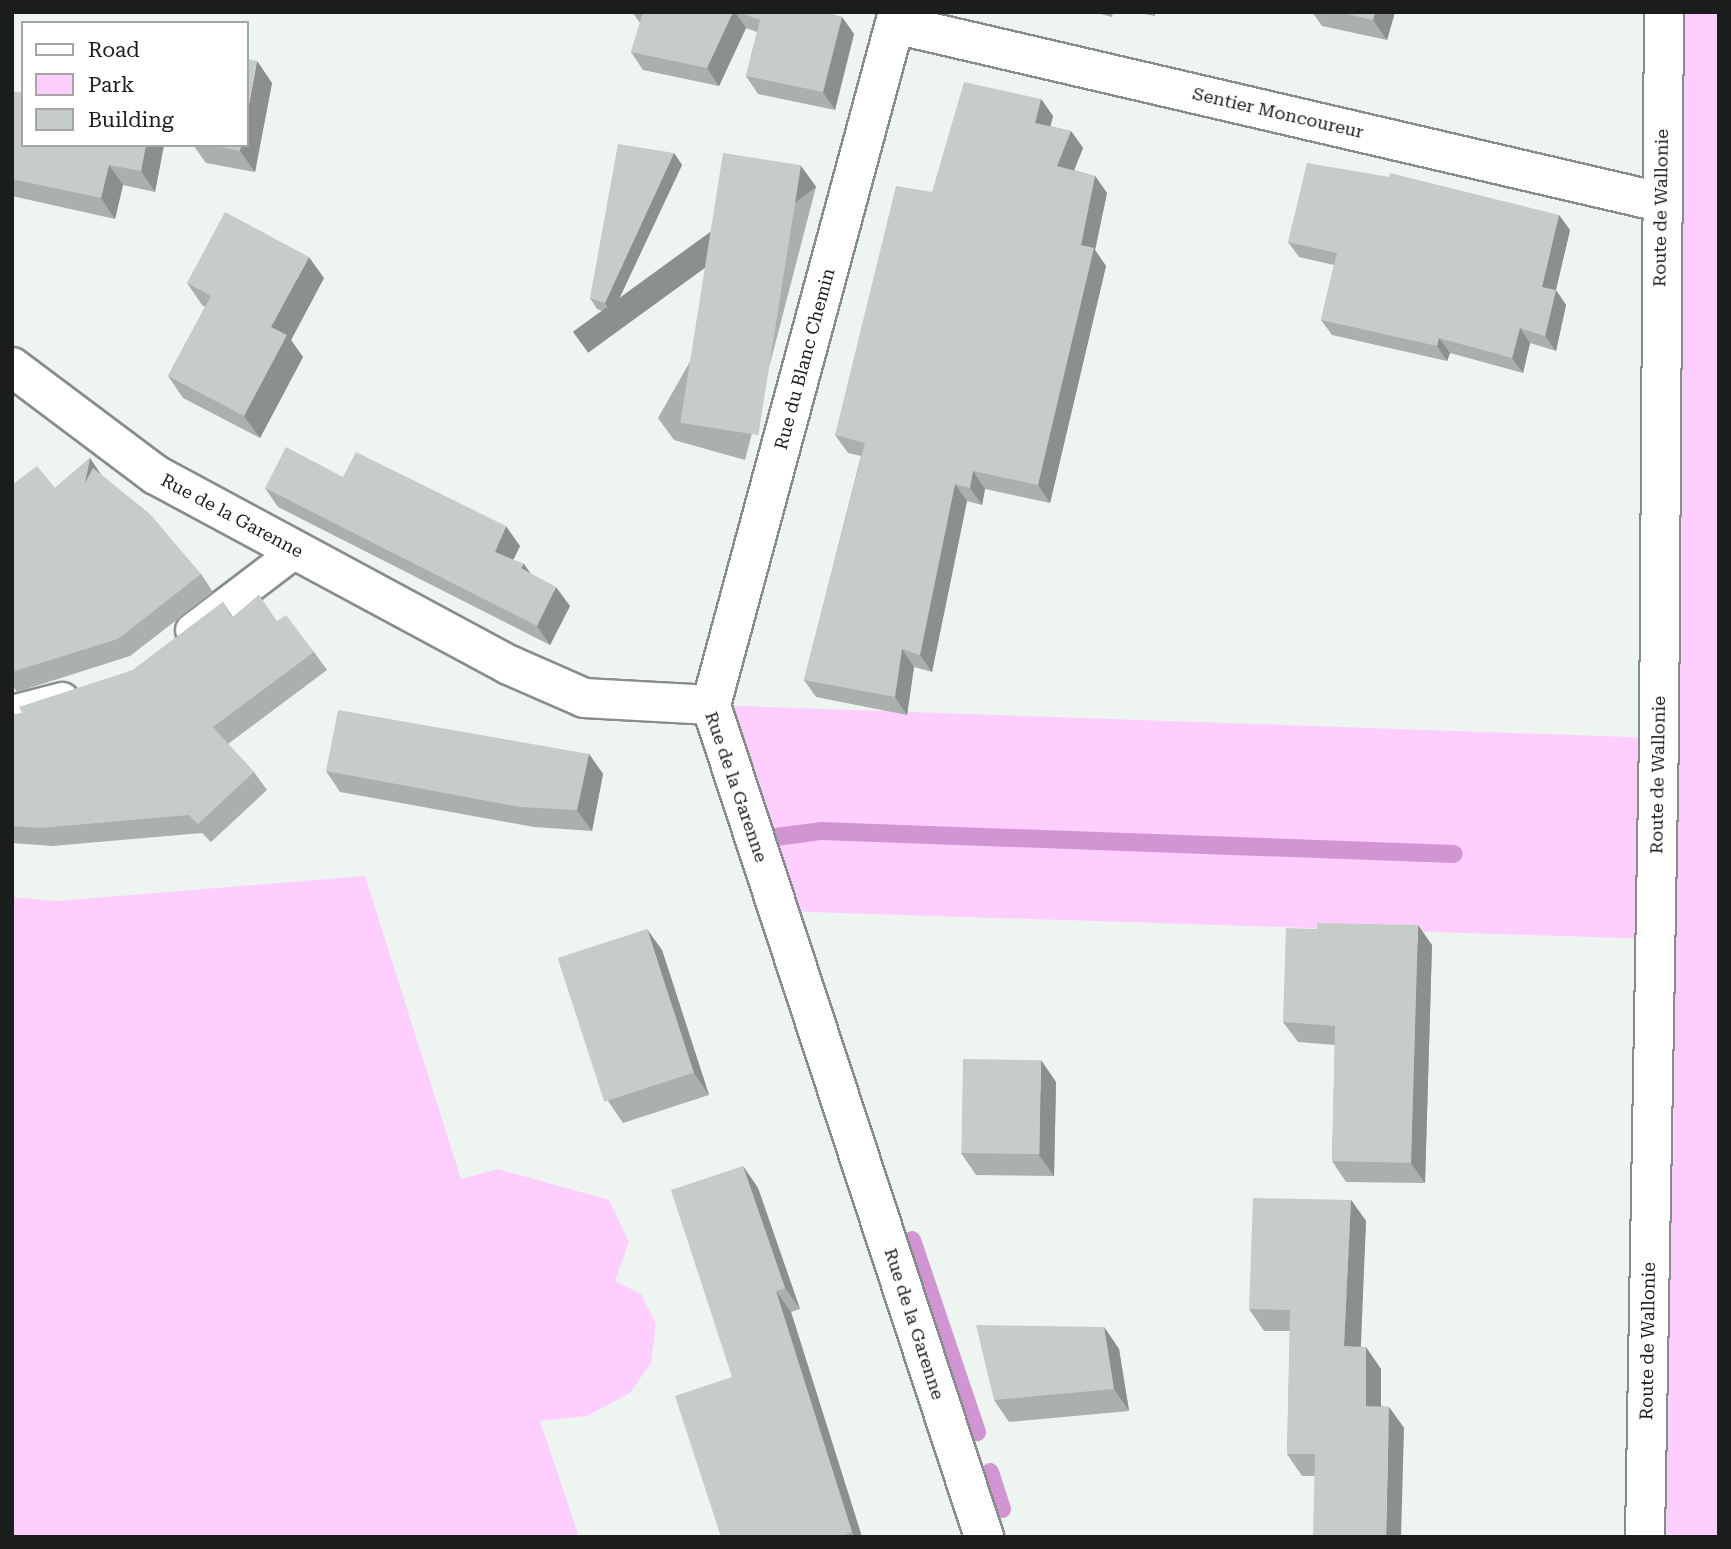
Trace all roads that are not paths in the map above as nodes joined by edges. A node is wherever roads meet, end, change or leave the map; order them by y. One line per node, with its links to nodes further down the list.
1 (1664, 12): 3 (street, Route de Wallonie)
2 (897, 18): 3 (street, Sentier Moncoureur); 8 (street, Rue du Blanc Chemin)
3 (1660, 202): 11 (street, Route de Wallonie)
4 (12, 367): 5 (street, Rue de la Garenne)
5 (296, 551): 6 (lane); 8 (street, Rue de la Garenne)
6 (164, 652)
7 (88, 692): 9 (lane)
8 (711, 705): 10 (street, Rue de la Garenne)
9 (12, 712)
10 (984, 1537)
11 (1644, 1537)

